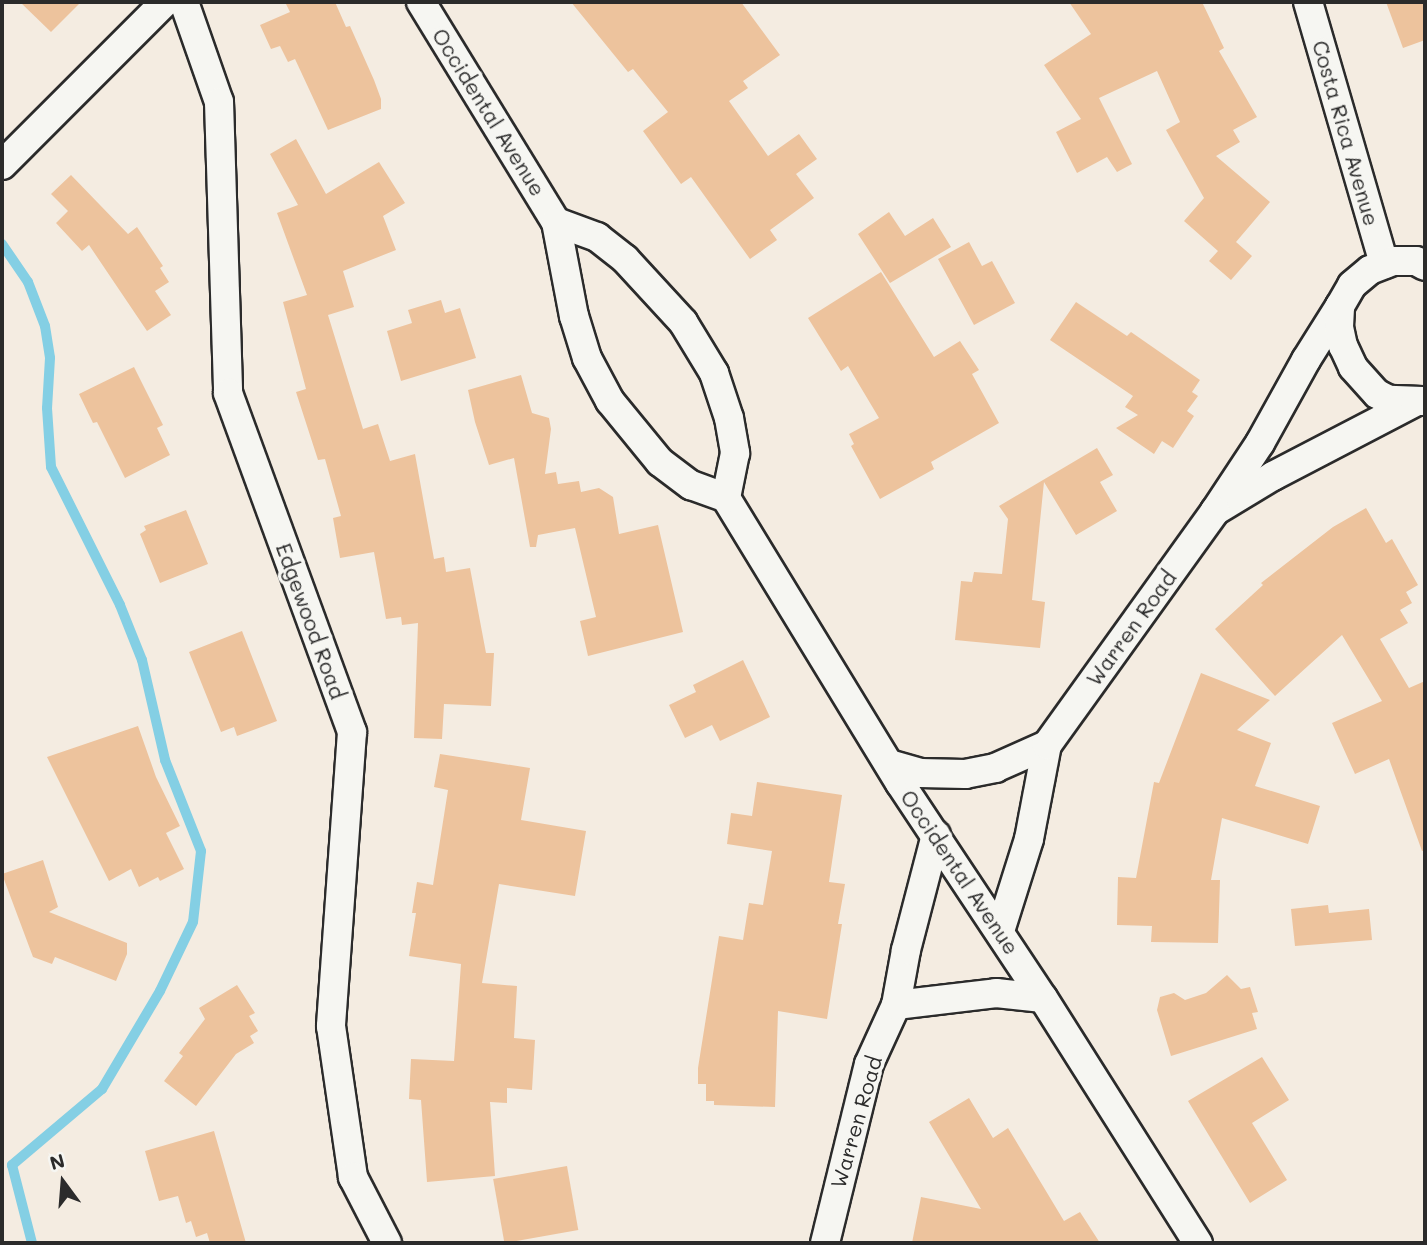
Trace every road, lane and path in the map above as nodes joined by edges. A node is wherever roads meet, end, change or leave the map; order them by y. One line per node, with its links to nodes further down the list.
1 (165, 2): 5 (street)
2 (184, 2): 19 (street, Edgewood Road)
3 (421, 2): 6 (street, Occidental Avenue)
4 (1308, 2): 8 (street, Costa Rica Avenue)
5 (4, 159)
6 (556, 222): 11 (street, Occidental Avenue); 11 (street)
7 (1422, 260): 8 (street, Warren Road)
8 (1384, 264): 9 (street, Warren Road)
9 (1340, 306): 10 (street, Warren Road); 12 (street, Warren Road)
10 (1420, 401): 12 (street, Warren Road)
11 (726, 498): 14 (street, Occidental Avenue)
12 (1215, 511): 13 (street, Warren Road)
13 (1047, 745): 14 (street); 16 (street, Warren Road)
14 (889, 764): 15 (street, Occidental Avenue)
15 (936, 835): 16 (street, Occidental Avenue); 18 (street, Warren Road)
16 (1000, 931): 17 (street, Occidental Avenue)
17 (1043, 998): 18 (street); 21 (street, Occidental Avenue)
18 (896, 1004): 20 (street, Warren Road)
19 (387, 1243)
20 (825, 1243)
21 (1198, 1243)

